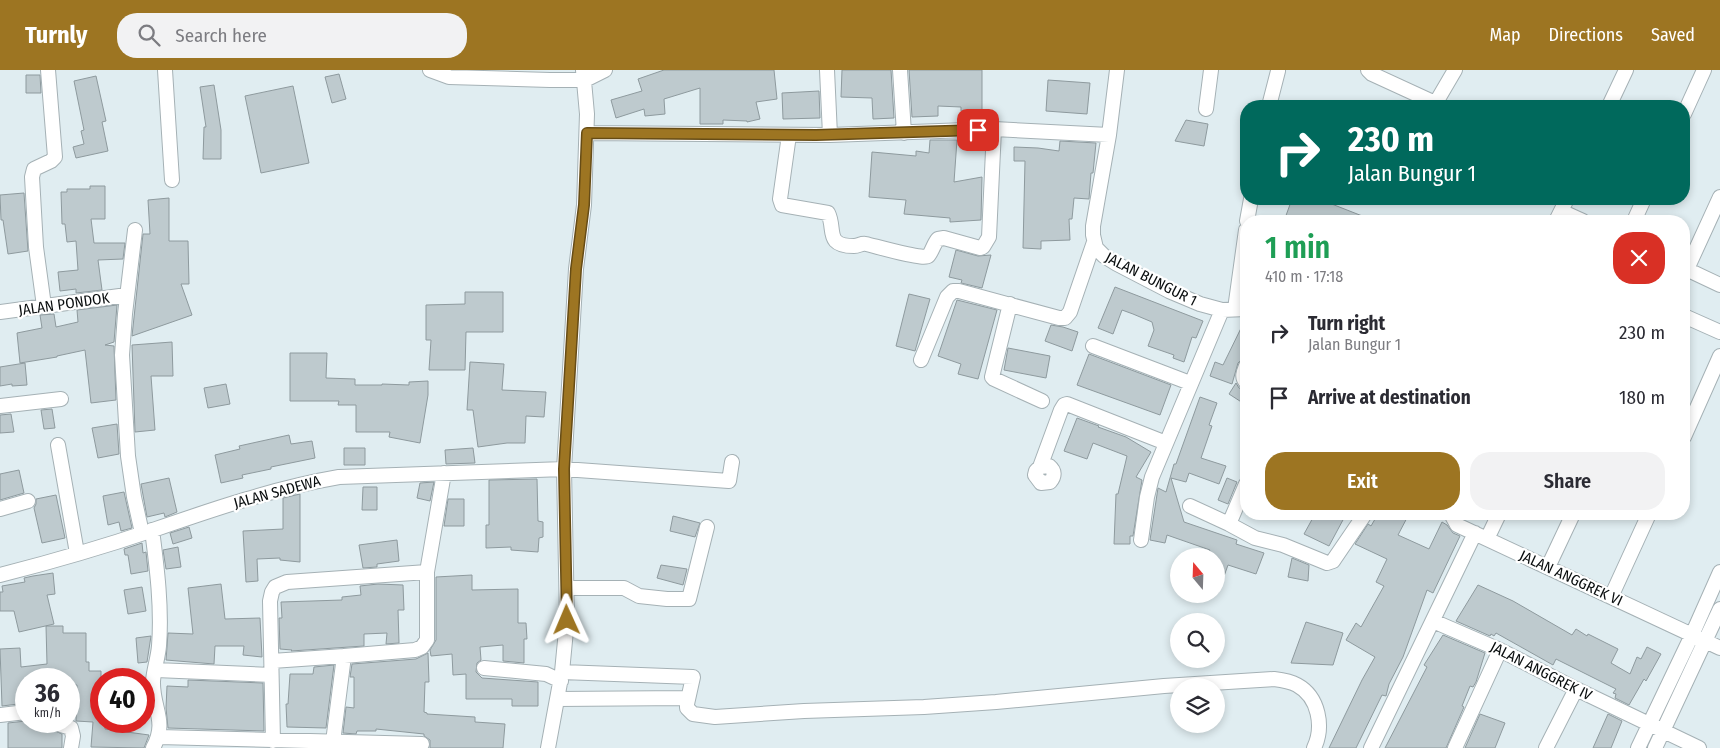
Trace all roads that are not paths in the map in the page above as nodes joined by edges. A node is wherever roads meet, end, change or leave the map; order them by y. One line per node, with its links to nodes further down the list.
1 (48, 70): 38 (street)
2 (165, 70): 28 (street)
3 (430, 70): 15 (street)
4 (605, 70): 15 (street)
5 (827, 70): 26 (street)
6 (900, 70): 23 (street)
7 (906, 70): 23 (street)
8 (1117, 70): 27 (street, JALAN BUNGUR 1)
9 (1211, 70): 21 (street)
10 (1368, 70): 17 (street)
11 (1455, 70): 18 (street)
12 (1626, 70): 19 (street)
13 (1704, 70): 20 (street)
14 (1278, 71): 16 (street)
15 (584, 75): 24 (street)
16 (1271, 100)
17 (1429, 100)
18 (1436, 100)
19 (1612, 100)
20 (1690, 101)
21 (1206, 109)
22 (994, 129): 23 (street); 25 (street); 27 (street)
23 (907, 132): 26 (street)
24 (587, 133): 25 (street); 55 (street)
25 (789, 135): 26 (street)
26 (830, 135)
27 (1109, 135): 31 (street, JALAN BUNGUR 1)
28 (172, 180)
29 (1720, 197): 32 (street)
30 (135, 230): 36 (street)
31 (1094, 242): 37 (street); 39 (street, JALAN BUNGUR 1)
32 (1690, 259)
33 (1240, 270): 39 (street)
34 (1690, 271): 35 (street)
35 (1720, 285)
36 (127, 296): 38 (street, JALAN PONDOK); 68 (street)
37 (1010, 304): 45 (street); 48 (street)
38 (44, 306): 40 (street, JALAN PONDOK)
39 (1234, 309): 46 (street)
40 (0, 312)
41 (1690, 319): 42 (street)
42 (1720, 332)
43 (1093, 346): 46 (street)
44 (1720, 356): 50 (street)
45 (921, 360)
46 (1190, 382): 51 (street)
47 (61, 399): 49 (street)
48 (1042, 401)
49 (0, 406)
50 (1690, 424)
51 (1166, 443): 54 (street); 70 (street)
52 (58, 445): 71 (street)
53 (732, 462): 55 (street, JALAN SADEWA)
54 (1040, 467)
55 (564, 469): 56 (street, JALAN SADEWA); 76 (street)
56 (444, 473): 68 (street, JALAN SADEWA); 73 (street)
57 (1240, 499): 66 (street)
58 (28, 501): 60 (street)
59 (1190, 506): 66 (street)
60 (0, 509)
61 (1361, 520): 66 (street)
62 (1454, 520): 69 (street, JALAN ANGGREK VI)
63 (1494, 520): 69 (street)
64 (1570, 520): 72 (street)
65 (1646, 520): 77 (street)
66 (1230, 524)
67 (707, 527): 76 (street)
68 (147, 532): 71 (street, JALAN SADEWA); 87 (street)
69 (1481, 536): 72 (street, JALAN ANGGREK VI); 79 (street)
70 (1140, 540)
71 (77, 553): 75 (street, JALAN SADEWA)
72 (1548, 567): 77 (street, JALAN ANGGREK VI)
73 (427, 572): 84 (street); 85 (street)
74 (1720, 572): 80 (street)
75 (0, 575)
76 (566, 588): 88 (street)
77 (1612, 597): 80 (street, JALAN ANGGREK VI)
78 (1720, 609): 81 (street)
79 (1432, 620): 83 (street, JALAN ANGGREK IV); 104 (street)
80 (1692, 635): 81 (street, JALAN ANGGREK VI); 94 (street)
81 (1705, 641): 82 (street, JALAN ANGGREK VI); 95 (street)
82 (1720, 648)
83 (1500, 650): 89 (street, JALAN ANGGREK IV); 105 (street)
84 (344, 656): 85 (street); 99 (street)
85 (272, 668): 87 (street); 97 (street)
86 (484, 668): 88 (street)
87 (156, 670): 98 (street)
88 (562, 677): 90 (street); 91 (street)
89 (1576, 689): 94 (street, JALAN ANGGREK IV); 106 (street)
90 (688, 698): 91 (street); 103 (street)
91 (557, 699): 102 (street)
92 (15, 713): 93 (street)
93 (0, 715)
94 (1649, 724): 95 (street, JALAN ANGGREK IV); 107 (street)
95 (1663, 732): 108 (street); 109 (street, JALAN ANGGREK IV)
96 (72, 733): 101 (street)
97 (274, 741): 98 (street); 99 (street)
98 (156, 742)
99 (333, 742): 100 (street)
100 (422, 744)
101 (71, 748)
102 (548, 748)
103 (1314, 748)
104 (1371, 748)
105 (1455, 748)
106 (1546, 748)
107 (1638, 748)
108 (1655, 748)
109 (1699, 748)

